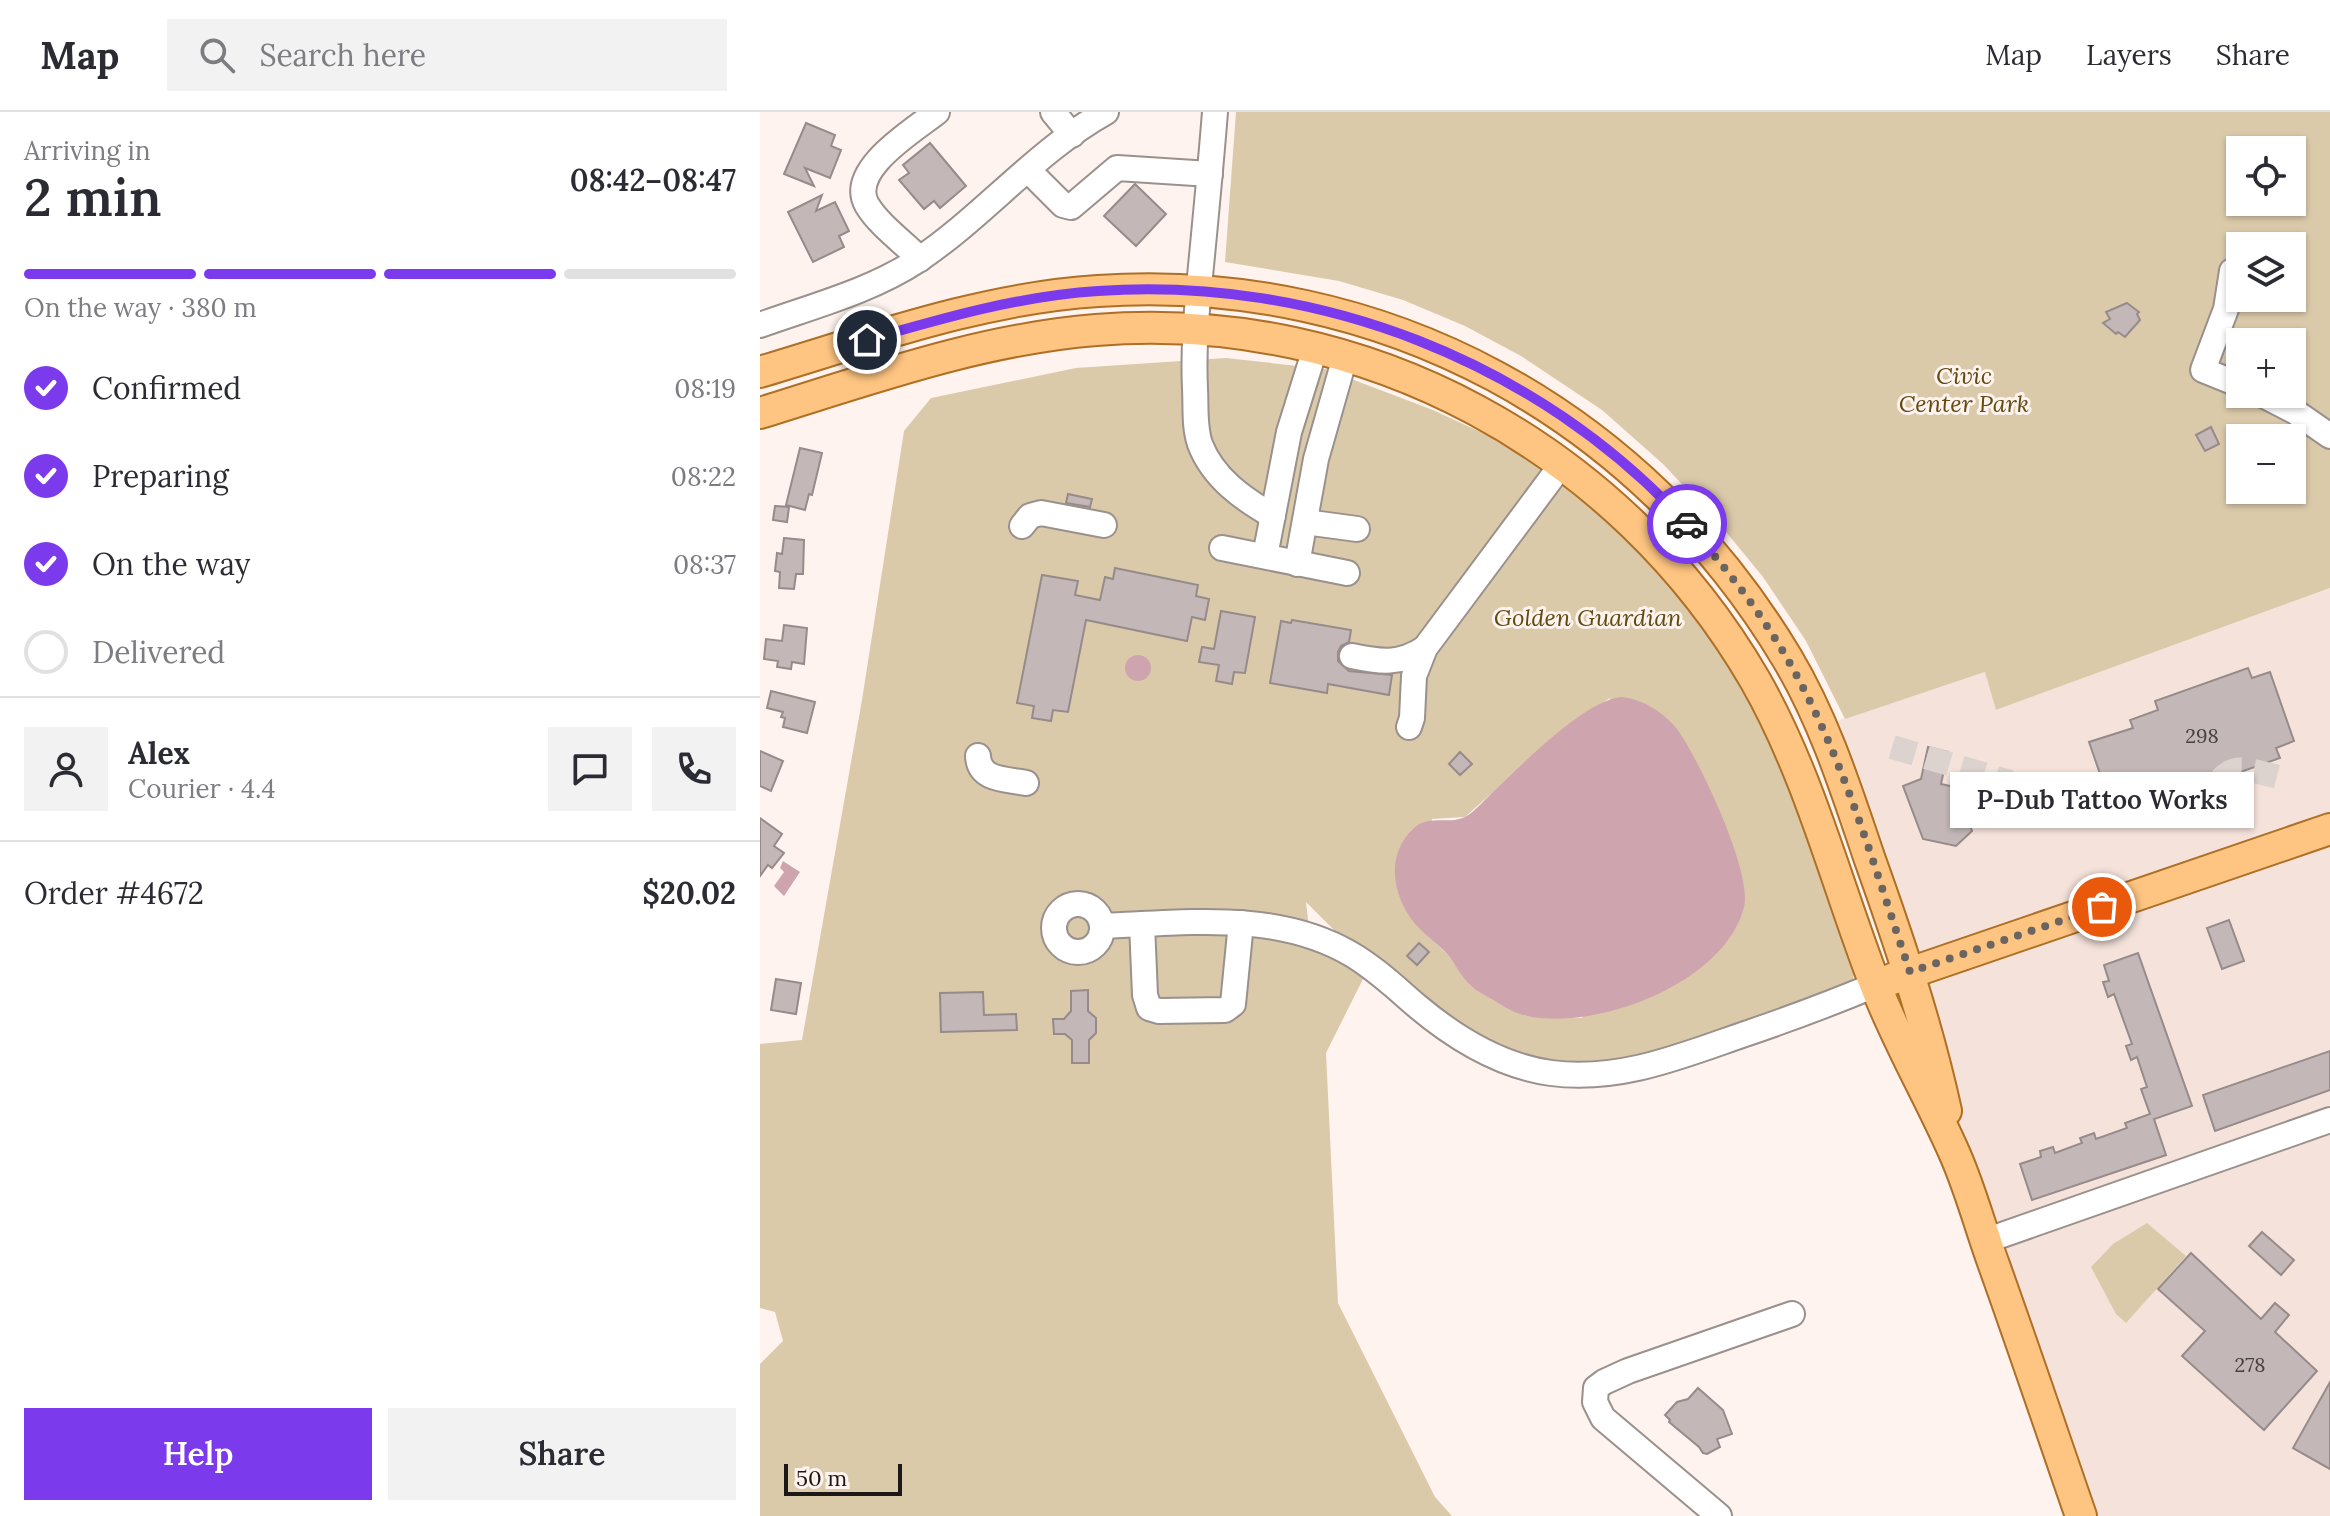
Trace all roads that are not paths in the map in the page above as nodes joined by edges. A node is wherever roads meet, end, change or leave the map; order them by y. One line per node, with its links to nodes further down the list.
1 (937, 112): 8 (street)
2 (1053, 112): 5 (street)
3 (1106, 112): 5 (street)
4 (1215, 112): 7 (street)
5 (1072, 135): 6 (street)
6 (1028, 170): 7 (street); 8 (street)
7 (1210, 174): 9 (street)
8 (920, 259): 11 (street)
9 (1199, 291): 12 (street); 15 (main road); 39 (main road)
10 (2226, 309): 16 (street)
11 (760, 325)
12 (1196, 330): 13 (main road); 18 (main road); 21 (street)
13 (1315, 349): 14 (main road); 21 (street)
14 (1345, 357): 20 (main road); 22 (street)
15 (760, 372)
16 (2226, 379)
17 (2288, 408): 19 (street)
18 (760, 413)
19 (2330, 436)
20 (1562, 464): 30 (street); 40 (main road)
21 (1273, 516): 27 (street)
22 (1305, 522): 25 (street); 28 (street)
23 (1104, 525): 24 (street)
24 (1022, 526)
25 (1357, 529)
26 (1222, 548): 27 (street)
27 (1265, 556): 28 (street)
28 (1297, 564): 29 (street)
29 (1347, 573)
30 (1425, 648): 31 (street); 32 (street)
31 (1352, 656)
32 (1409, 727)
33 (978, 756): 34 (street)
34 (1026, 783)
35 (2330, 829): 39 (main road)
36 (1241, 923): 37 (street); 37 (street); 40 (street)
37 (1142, 924): 38 (street)
38 (1102, 926)
39 (1910, 972): 40 (main road); 42 (main road)
40 (1875, 985): 42 (main road)
41 (2330, 1120): 43 (street)
42 (1954, 1152): 43 (main road)
43 (1985, 1241): 46 (main road)
44 (1792, 1314): 45 (street)
45 (1719, 1516)
46 (2081, 1516)

